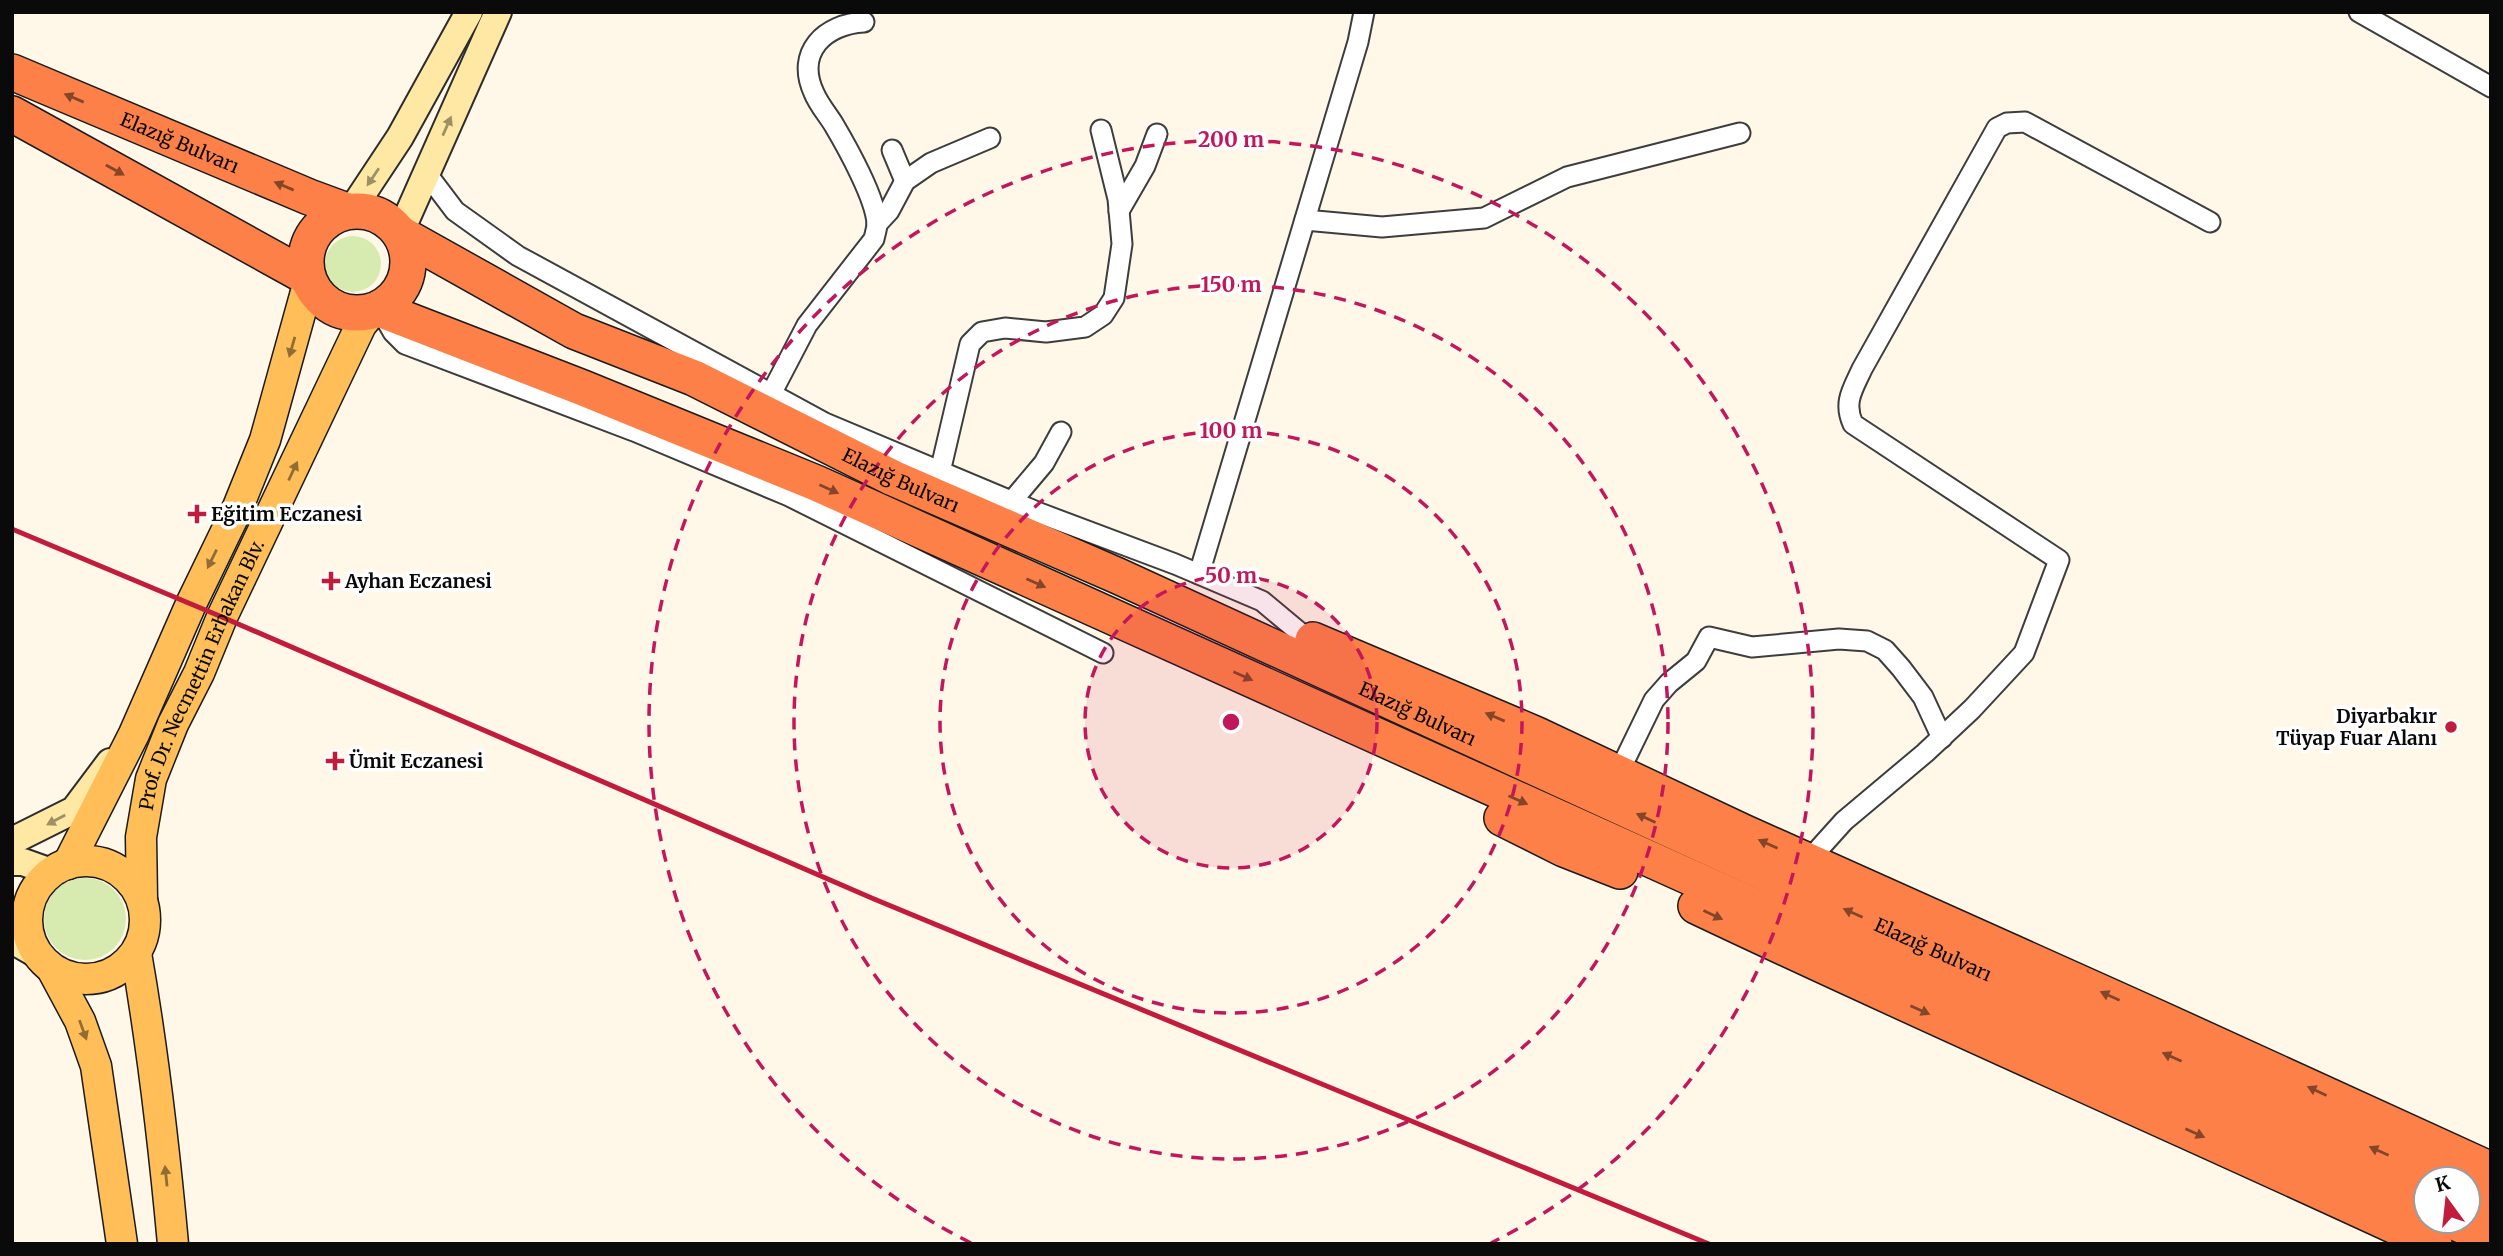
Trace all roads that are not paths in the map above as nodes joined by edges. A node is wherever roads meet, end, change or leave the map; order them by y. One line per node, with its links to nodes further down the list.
1 (468, 12): 16 (main road, one-way to 16)
2 (498, 12): 14 (main road, one-way to 2)
3 (1364, 12): 18 (street)
4 (2359, 12): 7 (street)
5 (864, 22): 20 (street)
6 (12, 72): 16 (highway, Elazığ Bulvarı, one-way to 6)
7 (2491, 87)
8 (12, 114): 22 (highway, one-way to 22)
9 (1101, 130): 17 (street)
10 (1740, 133): 18 (street)
11 (1157, 134): 17 (street)
12 (990, 138): 15 (street)
13 (892, 150): 15 (street)
14 (427, 174): 21 (main road); 24 (street)
15 (905, 181): 20 (street)
16 (349, 211): 21 (highway); 22 (highway)
17 (1119, 211): 26 (street)
18 (1305, 220): 28 (street)
19 (2210, 222): 34 (street)
20 (877, 224): 24 (street)
21 (401, 234): 23 (highway); 29 (highway, Elazığ Bulvarı)
22 (308, 279): 23 (highway); 33 (main road, Prof. Dr. Necmettin Erbakan Blv., one-way to 33)
23 (377, 309): 31 (street); 32 (highway, Elazığ Bulvarı, one-way to 32); 40 (main road, Prof. Dr. Necmettin Erbakan Blv., one-way to 23)
24 (771, 394): 26 (street)
25 (1061, 432): 27 (street)
26 (940, 472): 27 (street)
27 (1012, 501): 28 (street)
28 (1199, 574): 30 (street)
29 (1118, 576): 30 (highway); 44 (highway, Elazığ Bulvarı, one-way to 29)
30 (1304, 636): 35 (highway, one-way to 30)
31 (1103, 653)
32 (1283, 694): 46 (highway, Elazığ Bulvarı, one-way to 46); 49 (highway, one-way to 49)
33 (134, 734): 36 (main road, one-way to 36); 39 (main road, Prof. Dr. Necmettin Erbakan Blv.)
34 (1942, 738): 35 (street); 37 (street)
35 (1618, 774): 37 (highway, one-way to 35)
36 (12, 841)
37 (1808, 861): 45 (highway, one-way to 37)
38 (12, 862): 39 (main road)
39 (60, 868): 40 (main road); 43 (main road)
40 (142, 899): 42 (main road)
41 (12, 940): 43 (main road)
42 (136, 953): 43 (main road); 48 (main road, one-way to 42)
43 (45, 962): 47 (main road, one-way to 47)
44 (2412, 1166)
45 (2491, 1170)
46 (2412, 1203)
47 (122, 1244)
48 (173, 1244)
49 (2434, 1244)

